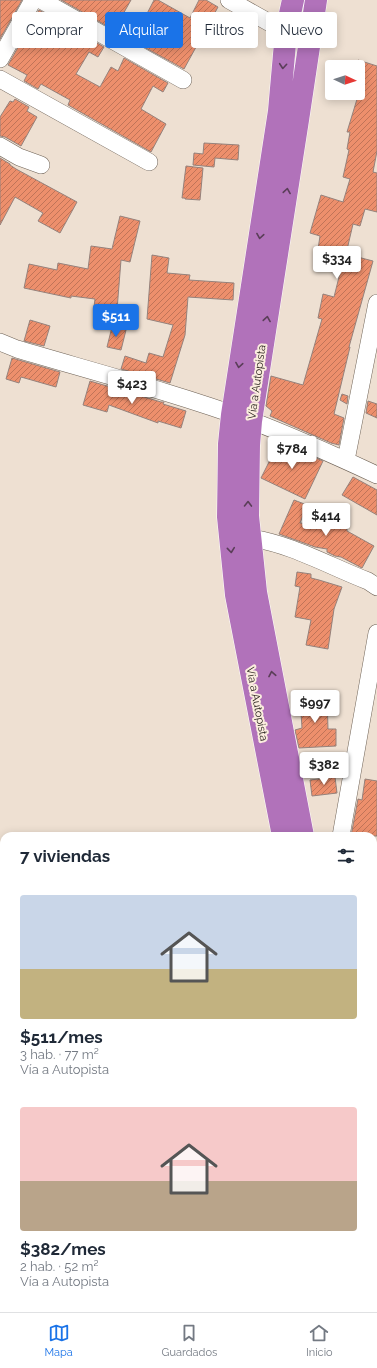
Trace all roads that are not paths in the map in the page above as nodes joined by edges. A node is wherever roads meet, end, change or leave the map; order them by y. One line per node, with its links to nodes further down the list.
1 (33, 0): 9 (street)
2 (41, 0): 11 (street)
3 (229, 0): 7 (street)
4 (293, 0): 6 (highway, Vía a Autopista)
5 (316, 0): 18 (highway, Vía a Autopista, one-way to 5)
6 (290, 12)
7 (266, 21)
8 (285, 48): 18 (highway, Vía a Autopista, one-way to 18)
9 (0, 60)
10 (0, 78): 13 (street)
11 (183, 80)
12 (0, 146): 14 (street)
13 (149, 162)
14 (41, 165)
15 (377, 303): 17 (street)
16 (0, 342): 18 (street)
17 (371, 370): 19 (street)
18 (242, 418): 19 (street); 21 (highway, Vía a Autopista, one-way to 18); 24 (highway, Vía a Autopista, one-way to 24)
19 (346, 460): 20 (street)
20 (377, 475)
21 (250, 538): 22 (street); 25 (highway, Vía a Autopista, one-way to 21)
22 (377, 587)
23 (377, 633): 26 (street)
24 (281, 832)
25 (302, 832)
26 (341, 832)

